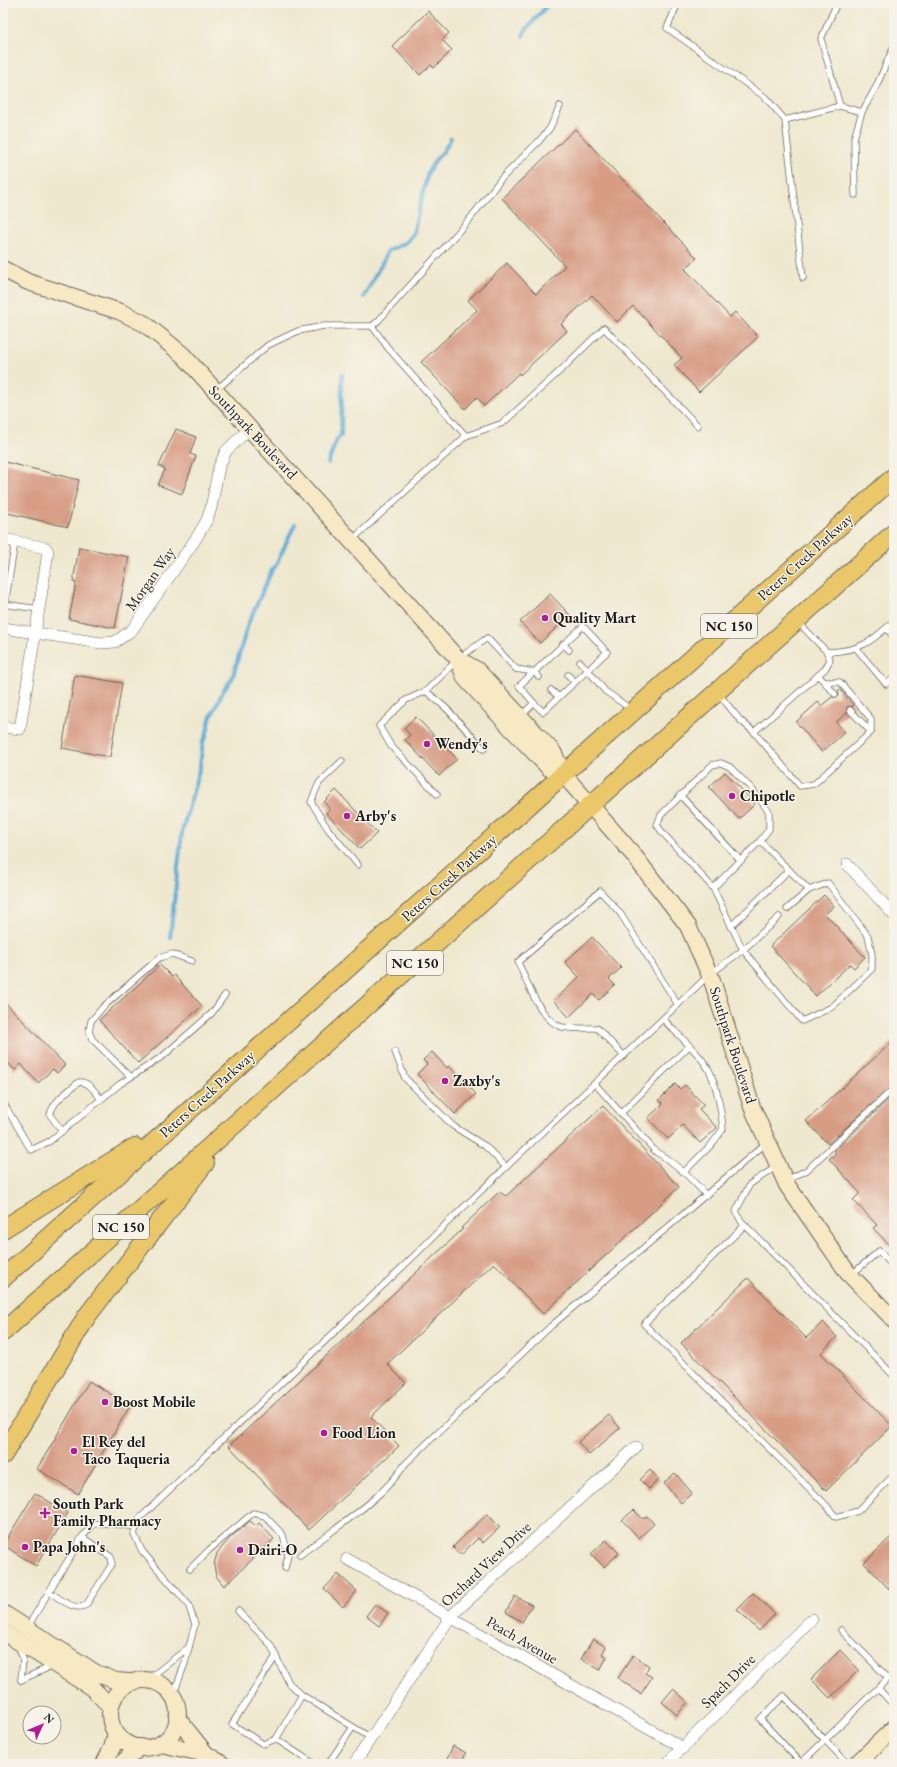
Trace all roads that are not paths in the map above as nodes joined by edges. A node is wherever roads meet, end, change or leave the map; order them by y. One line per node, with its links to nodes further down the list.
1 (678, 3): 7 (lane)
2 (838, 3): 5 (lane)
3 (894, 46): 6 (lane)
4 (560, 106): 11 (lane)
5 (840, 106): 6 (lane); 7 (lane)
6 (862, 112): 8 (lane)
7 (785, 120): 10 (lane)
8 (855, 195)
9 (3, 269): 12 (street, Southpark Boulevard)
10 (803, 278)
11 (372, 326): 12 (lane); 15 (lane)
12 (215, 391): 14 (street, Southpark Boulevard)
13 (698, 426): 15 (lane)
14 (250, 428): 19 (street, Southpark Boulevard); 27 (street, Morgan Way)
15 (466, 436): 19 (lane)
16 (894, 477): 50 (main road, Peters Creek Parkway / NC 150)
17 (894, 532): 23 (main road, NC 150)
18 (3, 539): 20 (street)
19 (352, 540): 33 (street, Southpark Boulevard)
20 (15, 542): 21 (lane); 22 (street)
21 (4, 604): 22 (lane)
22 (39, 609): 27 (street)
23 (797, 620): 32 (lane); 45 (main road, NC 150)
24 (894, 621): 26 (lane)
25 (3, 628): 27 (street, Morgan Way)
26 (886, 628): 28 (lane); 30 (lane)
27 (35, 634): 52 (street)
28 (894, 637)
29 (563, 644): 31 (lane); 35 (lane); 36 (lane)
30 (856, 648): 32 (lane); 40 (lane)
31 (568, 650)
32 (827, 652): 38 (lane)
33 (458, 659): 36 (lane); 44 (lane); 51 (street, Southpark Boulevard); 57 (street, Southpark Boulevard)
34 (580, 662): 35 (lane)
35 (588, 670): 41 (lane); 50 (lane)
36 (534, 672): 39 (lane); 48 (lane)
37 (568, 674): 41 (lane)
38 (818, 675): 42 (lane); 53 (lane)
39 (539, 677)
40 (894, 678)
41 (575, 682): 47 (lane)
42 (825, 682): 46 (lane); 54 (lane)
43 (552, 690): 47 (lane)
44 (426, 691): 55 (lane); 58 (lane)
45 (717, 692): 53 (lane); 60 (main road, NC 150)
46 (835, 694)
47 (558, 697): 48 (lane)
48 (534, 703): 51 (lane)
49 (850, 710): 54 (lane)
50 (634, 711): 57 (main road, Peters Creek Parkway / NC 150)
51 (520, 717): 57 (street, Southpark Boulevard)
52 (3, 727)
53 (754, 732): 54 (lane)
54 (872, 732)
55 (484, 750)
56 (342, 761): 64 (lane)
57 (564, 775): 60 (street, Southpark Boulevard); 87 (main road, Peters Creek Parkway / NC 150)
58 (436, 794)
59 (680, 795): 61 (lane); 62 (lane); 66 (lane)
60 (590, 806): 74 (street, Southpark Boulevard); 88 (main road, NC 150)
61 (760, 841): 62 (lane); 65 (lane)
62 (741, 861): 66 (lane)
63 (847, 864): 69 (street)
64 (358, 865)
65 (789, 870): 67 (lane); 71 (lane)
66 (713, 888): 71 (lane)
67 (809, 890): 68 (lane); 72 (lane)
68 (787, 909)
69 (894, 915)
70 (779, 917): 72 (lane)
71 (731, 926): 72 (lane)
72 (743, 950): 74 (lane)
73 (192, 961): 81 (lane)
74 (709, 975): 76 (lane); 90 (street, Southpark Boulevard)
75 (225, 995): 81 (lane)
76 (678, 1005): 77 (lane); 80 (lane)
77 (663, 1018): 78 (lane); 80 (lane)
78 (689, 1046): 86 (lane); 93 (lane)
79 (396, 1052): 92 (lane)
80 (624, 1056): 82 (lane)
81 (130, 1076): 84 (lane)
82 (595, 1084): 86 (lane); 92 (lane)
83 (894, 1088): 94 (lane)
84 (100, 1099): 89 (lane); 89 (lane)
85 (3, 1102): 89 (lane)
86 (621, 1113): 93 (lane)
87 (185, 1114): 97 (main road); 100 (main road, Peters Creek Parkway / NC 150)
88 (239, 1121): 102 (main road, NC 150); 105 (main road)
89 (62, 1132)
90 (767, 1142): 91 (street, Southpark Boulevard); 95 (lane)
91 (778, 1166): 94 (street, Southpark Boulevard); 96 (lane)
92 (506, 1168): 107 (lane)
93 (684, 1172): 95 (lane)
94 (785, 1182): 99 (street, Southpark Boulevard)
95 (706, 1195): 109 (lane)
96 (745, 1225): 103 (lane); 106 (lane)
97 (3, 1229)
98 (894, 1267): 99 (lane)
99 (851, 1276): 101 (street, Southpark Boulevard)
100 (3, 1278)
101 (894, 1320)
102 (3, 1332)
103 (894, 1376)
104 (636, 1448): 116 (street, Orchard View Drive)
105 (3, 1455)
106 (894, 1475)
107 (137, 1526): 108 (lane); 121 (lane)
108 (82, 1538): 113 (lane); 113 (lane)
109 (300, 1554)
110 (347, 1559): 116 (street, Peach Avenue)
111 (285, 1568): 112 (lane)
112 (190, 1569)
113 (49, 1592): 118 (lane)
114 (238, 1611): 122 (lane)
115 (3, 1613): 118 (street)
116 (451, 1616): 137 (street, Orchard View Drive); 142 (street, Peach Avenue)
117 (812, 1619): 142 (street, Spach Drive)
118 (27, 1628): 127 (street)
119 (841, 1630): 125 (lane)
120 (9, 1636): 123 (street); 123 (lane)
121 (189, 1647): 126 (lane); 130 (lane)
122 (276, 1656): 129 (lane); 138 (lane)
123 (55, 1664): 131 (street)
124 (894, 1673): 125 (lane)
125 (888, 1678): 128 (lane)
126 (146, 1680): 127 (street); 130 (street)
127 (129, 1682): 131 (street)
128 (878, 1688): 132 (lane); 139 (lane)
129 (302, 1695): 134 (lane); 138 (lane)
130 (173, 1696): 133 (street)
131 (110, 1706): 136 (street)
132 (894, 1706)
133 (178, 1718): 140 (street); 143 (street)
134 (353, 1727): 137 (lane); 148 (lane)
135 (894, 1728): 152 (street)
136 (116, 1734): 141 (street); 144 (street)
137 (371, 1738): 149 (street, Orchard View Drive)
138 (276, 1739): 147 (lane)
139 (825, 1740): 139 (lane); 151 (lane)
140 (160, 1744): 141 (street); 143 (street)
141 (140, 1748): 145 (street)
142 (683, 1748): 150 (street, Spach Drive)
143 (206, 1754): 146 (street)
144 (104, 1764)
145 (121, 1764)
146 (222, 1764)
147 (314, 1764)
148 (328, 1764)
149 (354, 1764)
150 (666, 1764)
151 (848, 1764)
152 (856, 1764)

